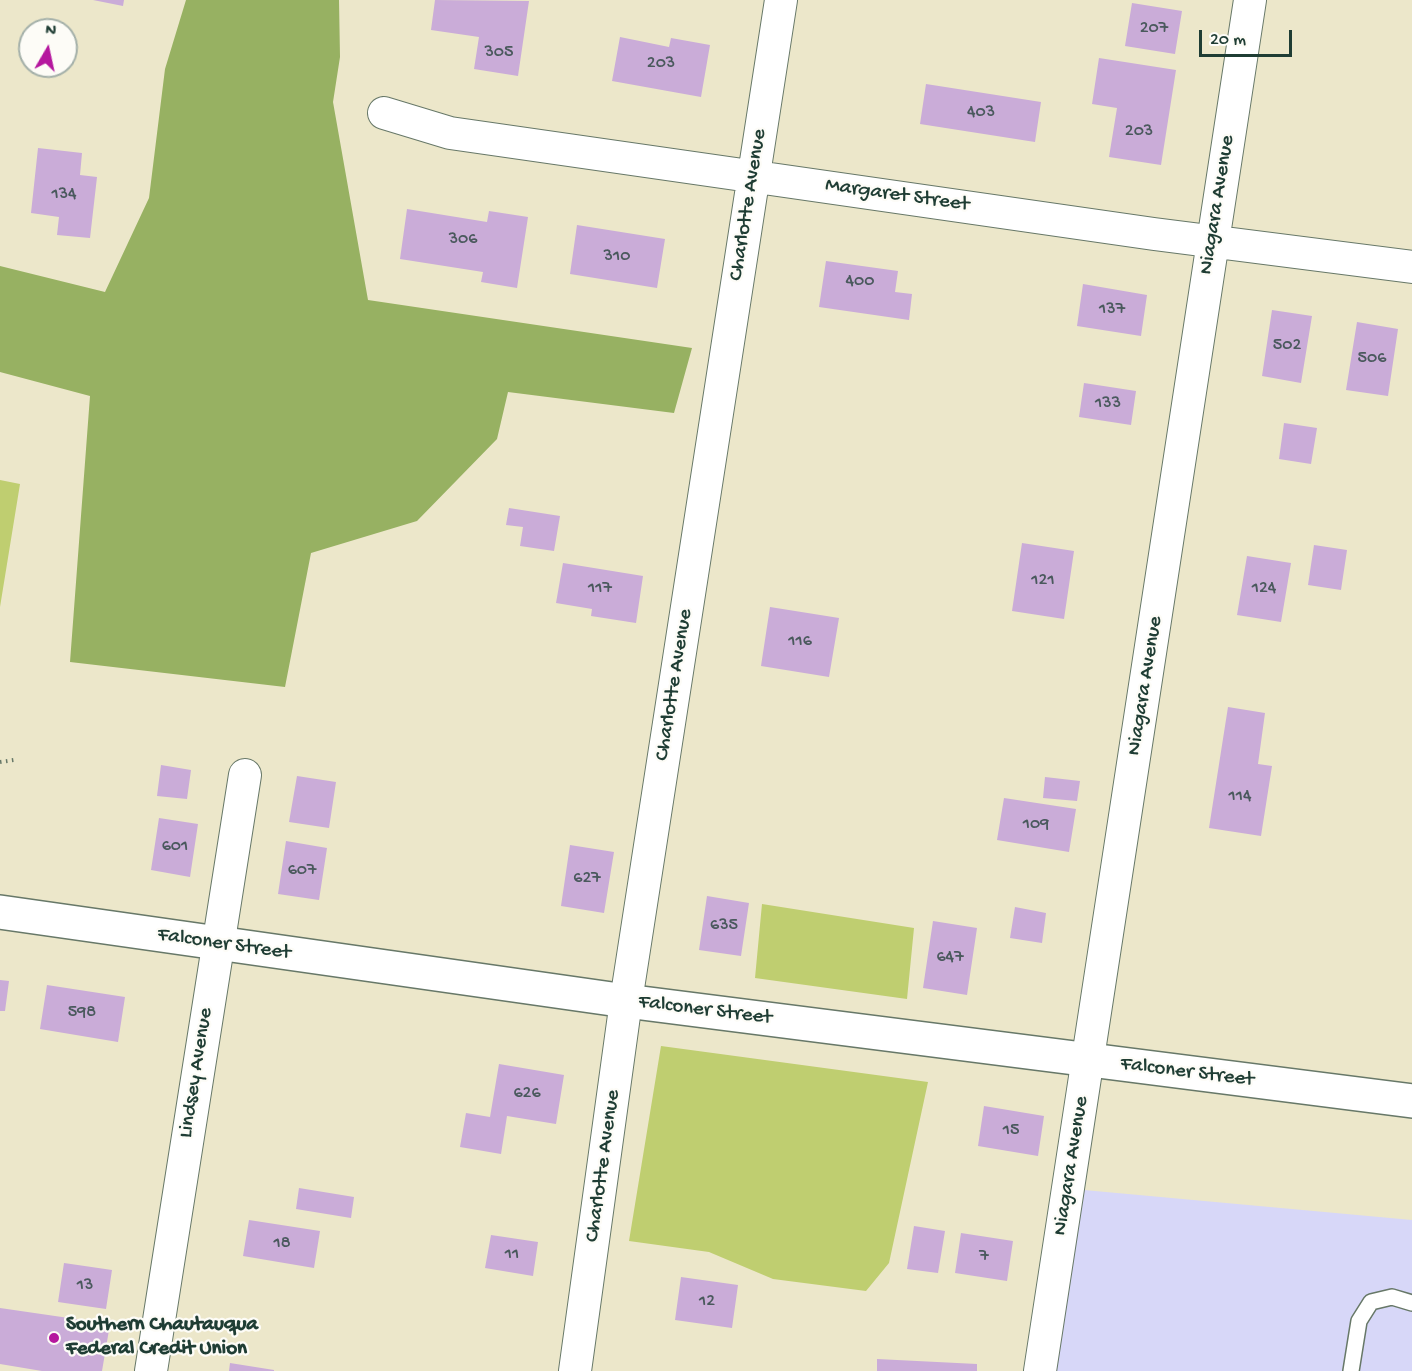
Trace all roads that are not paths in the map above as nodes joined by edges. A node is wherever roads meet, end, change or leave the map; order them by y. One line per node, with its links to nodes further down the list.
1 (781, 0): 4 (street, Charlotte Avenue)
2 (1250, 0): 5 (street, Niagara Avenue)
3 (384, 113): 4 (street, Margaret Street)
4 (754, 176): 5 (street, Margaret Street); 10 (street, Charlotte Avenue)
5 (1213, 241): 6 (street, Margaret Street); 11 (street, Niagara Avenue)
6 (1412, 267)
7 (245, 775): 9 (street, Lindsey Avenue)
8 (0, 912): 9 (street, Falconer Street)
9 (217, 945): 10 (street, Falconer Street); 14 (street, Lindsey Avenue)
10 (626, 1000): 11 (street, Falconer Street); 15 (street, Charlotte Avenue)
11 (1089, 1060): 12 (street, Falconer Street); 16 (street, Niagara Avenue)
12 (1412, 1101)
13 (1412, 1303): 17 (lane)
14 (151, 1371)
15 (575, 1371)
16 (1040, 1371)
17 (1351, 1371)

